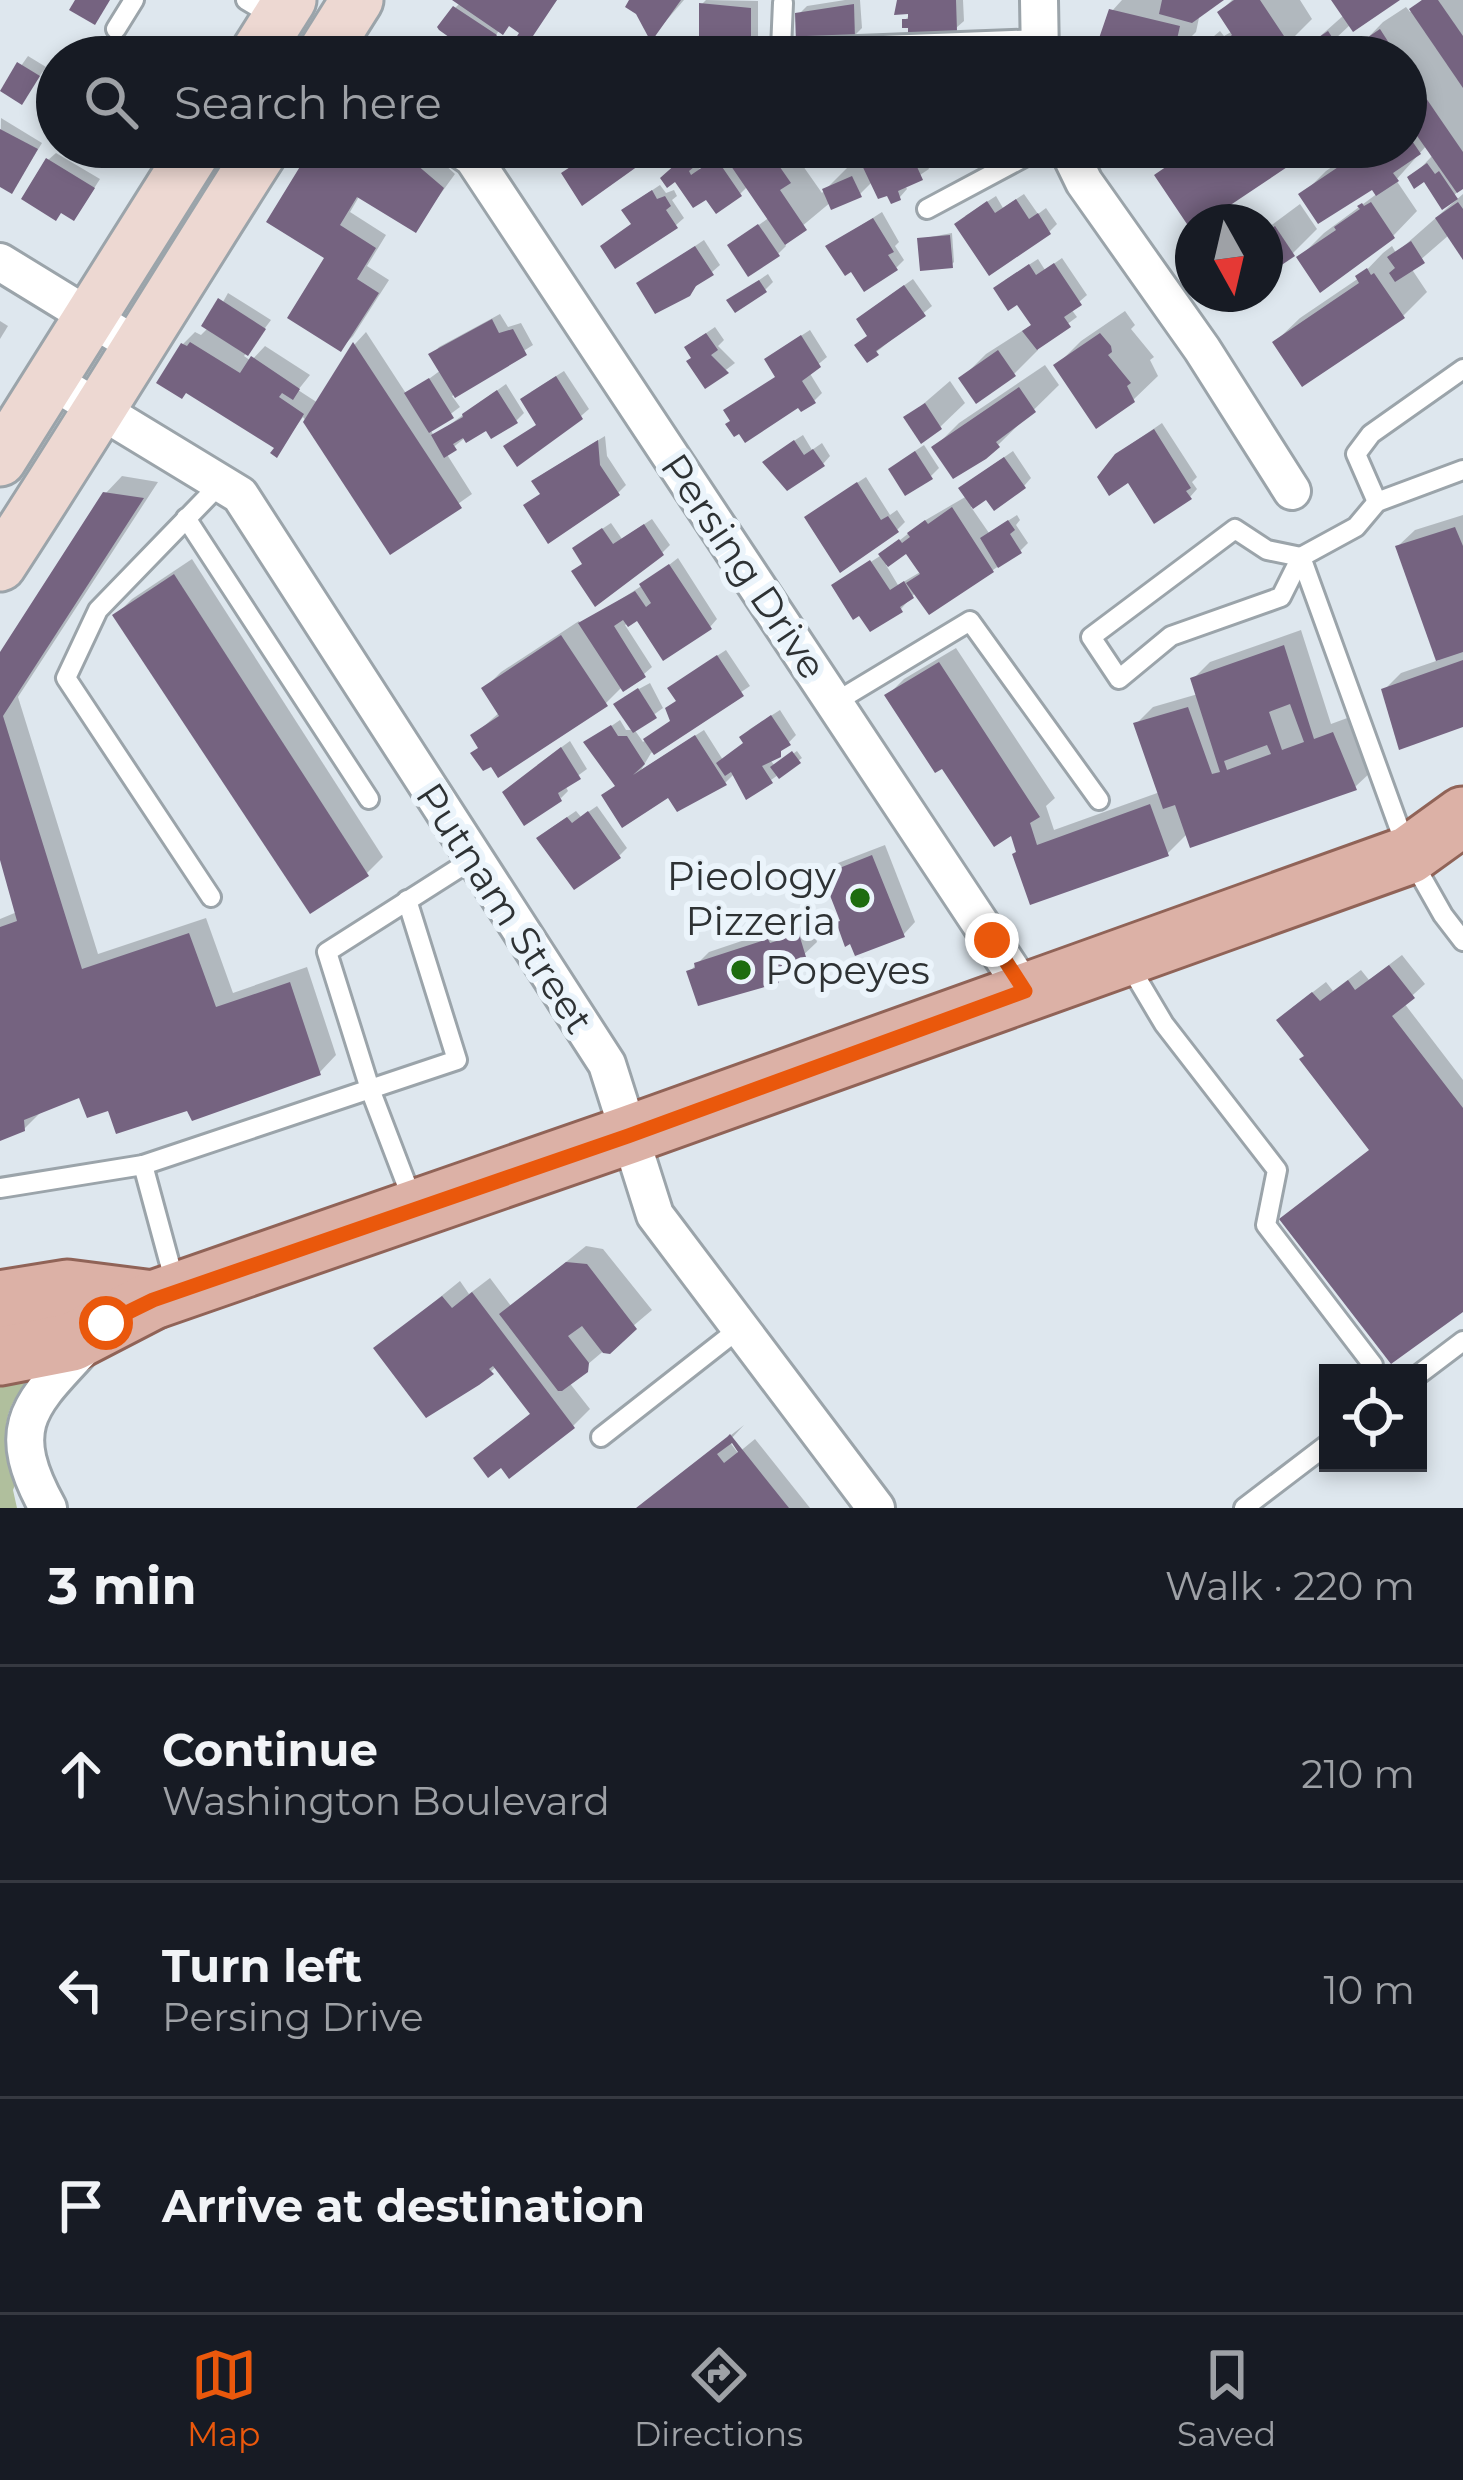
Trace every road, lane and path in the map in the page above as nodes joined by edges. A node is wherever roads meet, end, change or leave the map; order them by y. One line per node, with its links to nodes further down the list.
1 (134, 0): 6 (lane)
2 (357, 0): 8 (main road)
3 (1039, 0): 10 (street)
4 (783, 3): 9 (lane)
5 (267, 19): 7 (street)
6 (116, 29)
7 (294, 36)
8 (336, 36)
9 (782, 36)
10 (1040, 36)
11 (184, 168): 18 (main road)
12 (251, 168): 19 (main road)
13 (479, 168): 31 (street, Persing Drive)
14 (1003, 168): 16 (lane)
15 (1077, 168): 26 (street)
16 (927, 209)
17 (0, 262): 18 (street)
18 (89, 317): 19 (street); 21 (main road)
19 (137, 346): 22 (main road)
20 (1463, 369): 27 (lane)
21 (51, 380): 22 (street, Putnam Street); 23 (main road)
22 (102, 410): 25 (street, Putnam Street); 30 (main road)
23 (0, 460)
24 (1463, 470): 27 (lane)
25 (222, 482): 28 (lane); 36 (street, Putnam Street)
26 (1292, 491)
27 (1377, 502): 29 (lane)
28 (186, 518): 32 (lane); 37 (lane)
29 (1301, 557): 29 (lane); 35 (lane)
30 (0, 566)
31 (834, 703): 33 (lane); 41 (street, Persing Drive)
32 (369, 799)
33 (1099, 800)
34 (1463, 816): 35 (main road)
35 (1436, 857): 39 (lane); 40 (main road)
36 (473, 859): 38 (lane); 43 (street, Putnam Street)
37 (211, 897)
38 (407, 900): 42 (lane); 42 (lane)
39 (1463, 941)
40 (1124, 956): 41 (main road); 52 (lane)
41 (1025, 991): 43 (main road)
42 (370, 1089): 44 (lane); 46 (lane)
43 (628, 1136): 46 (main road); 49 (street, Putnam Street)
44 (143, 1165): 45 (lane); 48 (lane)
45 (0, 1187)
46 (416, 1209): 48 (main road)
47 (0, 1300): 48 (main road)
48 (146, 1306): 51 (main road); 56 (street)
49 (740, 1328): 54 (lane); 57 (street, Putnam Street)
50 (1463, 1341): 53 (lane)
51 (8, 1358)
52 (1372, 1364)
53 (1427, 1368)
54 (601, 1436)
55 (1319, 1451): 58 (lane)
56 (48, 1508)
57 (876, 1508)
58 (1244, 1508)

